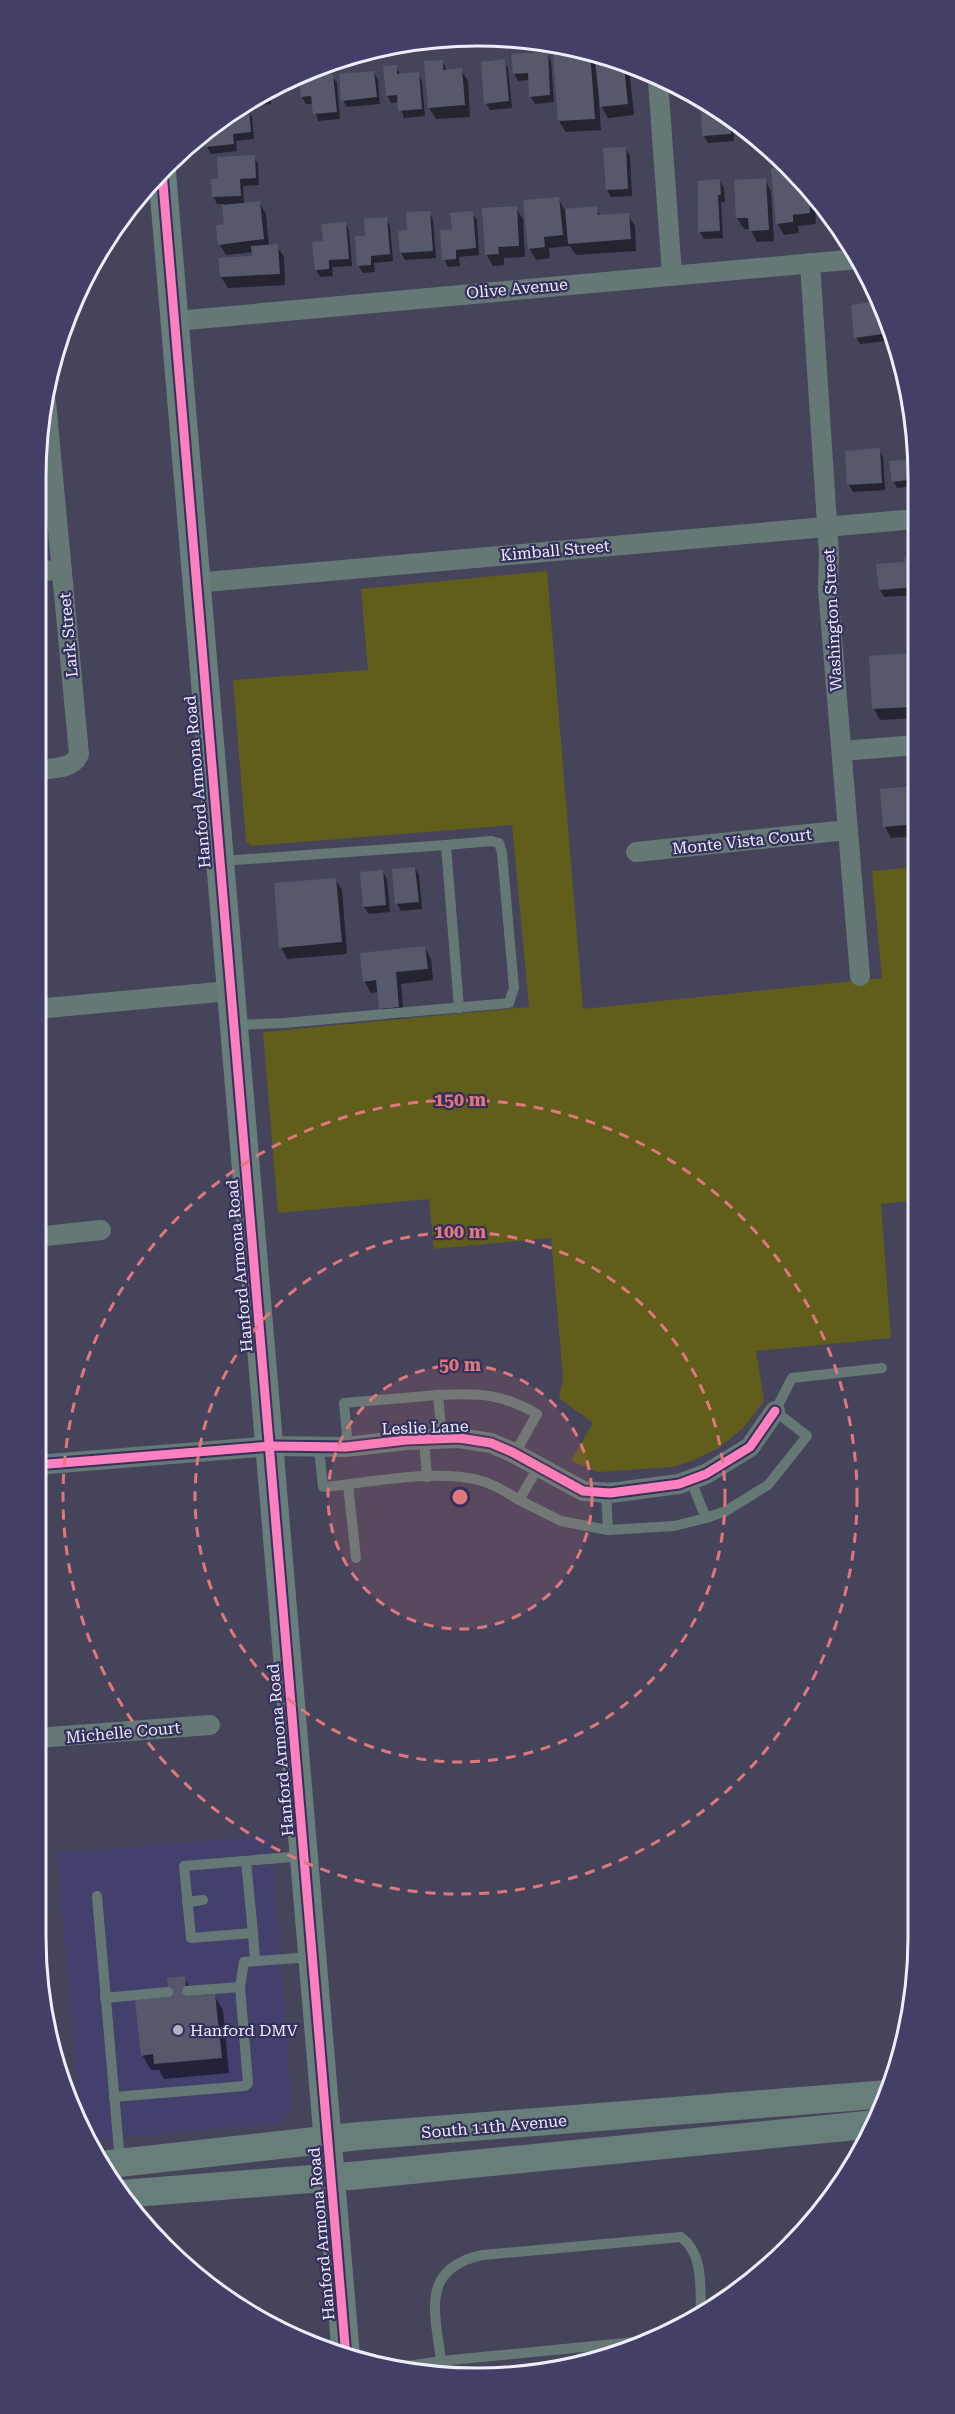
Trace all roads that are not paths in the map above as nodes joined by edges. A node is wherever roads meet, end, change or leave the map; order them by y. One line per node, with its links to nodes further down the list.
1 (658, 87): 5 (street)
2 (163, 183): 6 (main road, Hanford Armona Road)
3 (850, 260): 4 (street, Olive Avenue)
4 (810, 263): 5 (street, Olive Avenue); 9 (street, Washington Street)
5 (672, 274): 6 (street, Olive Avenue)
6 (176, 321): 12 (main road, Hanford Armona Road)
7 (49, 432): 10 (street, Lark Street)
8 (908, 520): 9 (street, Kimball Street)
9 (827, 527): 12 (street, Kimball Street); 14 (street, Washington Street)
10 (62, 570): 11 (street); 15 (street, Lark Street)
11 (46, 571)
12 (195, 583): 19 (main road, Hanford Armona Road)
13 (908, 747): 14 (street)
14 (842, 752): 16 (street, Washington Street)
15 (46, 769)
16 (848, 830): 18 (street, Monte Vista Court); 20 (street, Washington Street)
17 (446, 845): 19 (lane); 23 (lane); 23 (lane)
18 (636, 852)
19 (219, 861): 21 (main road, Hanford Armona Road)
20 (860, 976)
21 (229, 991): 22 (street); 24 (main road, Hanford Armona Road)
22 (46, 1008)
23 (459, 1008): 24 (lane)
24 (232, 1025): 31 (main road, Hanford Armona Road)
25 (101, 1230): 26 (street)
26 (46, 1236)
27 (882, 1368): 29 (lane)
28 (438, 1395): 30 (lane); 32 (lane); 34 (lane)
29 (775, 1411): 38 (street, Leslie Lane); 42 (lane)
30 (433, 1439): 32 (street, Leslie Lane); 34 (street, Leslie Lane); 37 (lane)
31 (271, 1446): 33 (street, Leslie Lane); 35 (street, Leslie Lane); 47 (main road, Hanford Armona Road)
32 (348, 1447): 33 (street, Leslie Lane)
33 (319, 1448): 39 (lane)
34 (515, 1454): 36 (street, Leslie Lane)
35 (46, 1464)
36 (539, 1466): 40 (street, Leslie Lane); 41 (lane)
37 (427, 1477): 39 (lane); 41 (lane)
38 (691, 1481): 40 (street, Leslie Lane); 42 (lane)
39 (348, 1485): 44 (lane)
40 (606, 1493): 43 (lane)
41 (519, 1500): 43 (lane)
42 (706, 1518): 43 (lane)
43 (608, 1530)
44 (357, 1558)
45 (210, 1725): 46 (street, Michelle Court)
46 (46, 1737)
47 (304, 1856): 48 (lane); 53 (main road, Hanford Armona Road)
48 (246, 1861): 51 (lane); 52 (lane)
49 (97, 1896): 58 (lane)
50 (203, 1900): 51 (lane)
51 (187, 1902): 52 (lane)
52 (253, 1933): 54 (lane)
53 (312, 1957): 54 (lane); 62 (main road, Hanford Armona Road)
54 (255, 1961): 55 (lane)
55 (240, 1987): 56 (lane); 60 (lane)
56 (187, 1990)
57 (168, 1992): 58 (lane)
58 (105, 1998): 60 (lane)
59 (878, 2095): 62 (main road, South 11th Avenue)
60 (114, 2097): 63 (lane)
61 (865, 2125): 65 (main road)
62 (328, 2140): 64 (main road, South 11th Avenue); 65 (main road, Hanford Armona Road)
63 (110, 2162)
64 (111, 2164)
65 (330, 2178): 66 (main road); 69 (main road, Hanford Armona Road)
66 (132, 2193)
67 (700, 2305): 70 (lane)
68 (620, 2343): 70 (lane)
69 (345, 2347)
70 (441, 2361): 71 (lane)
71 (421, 2364)

